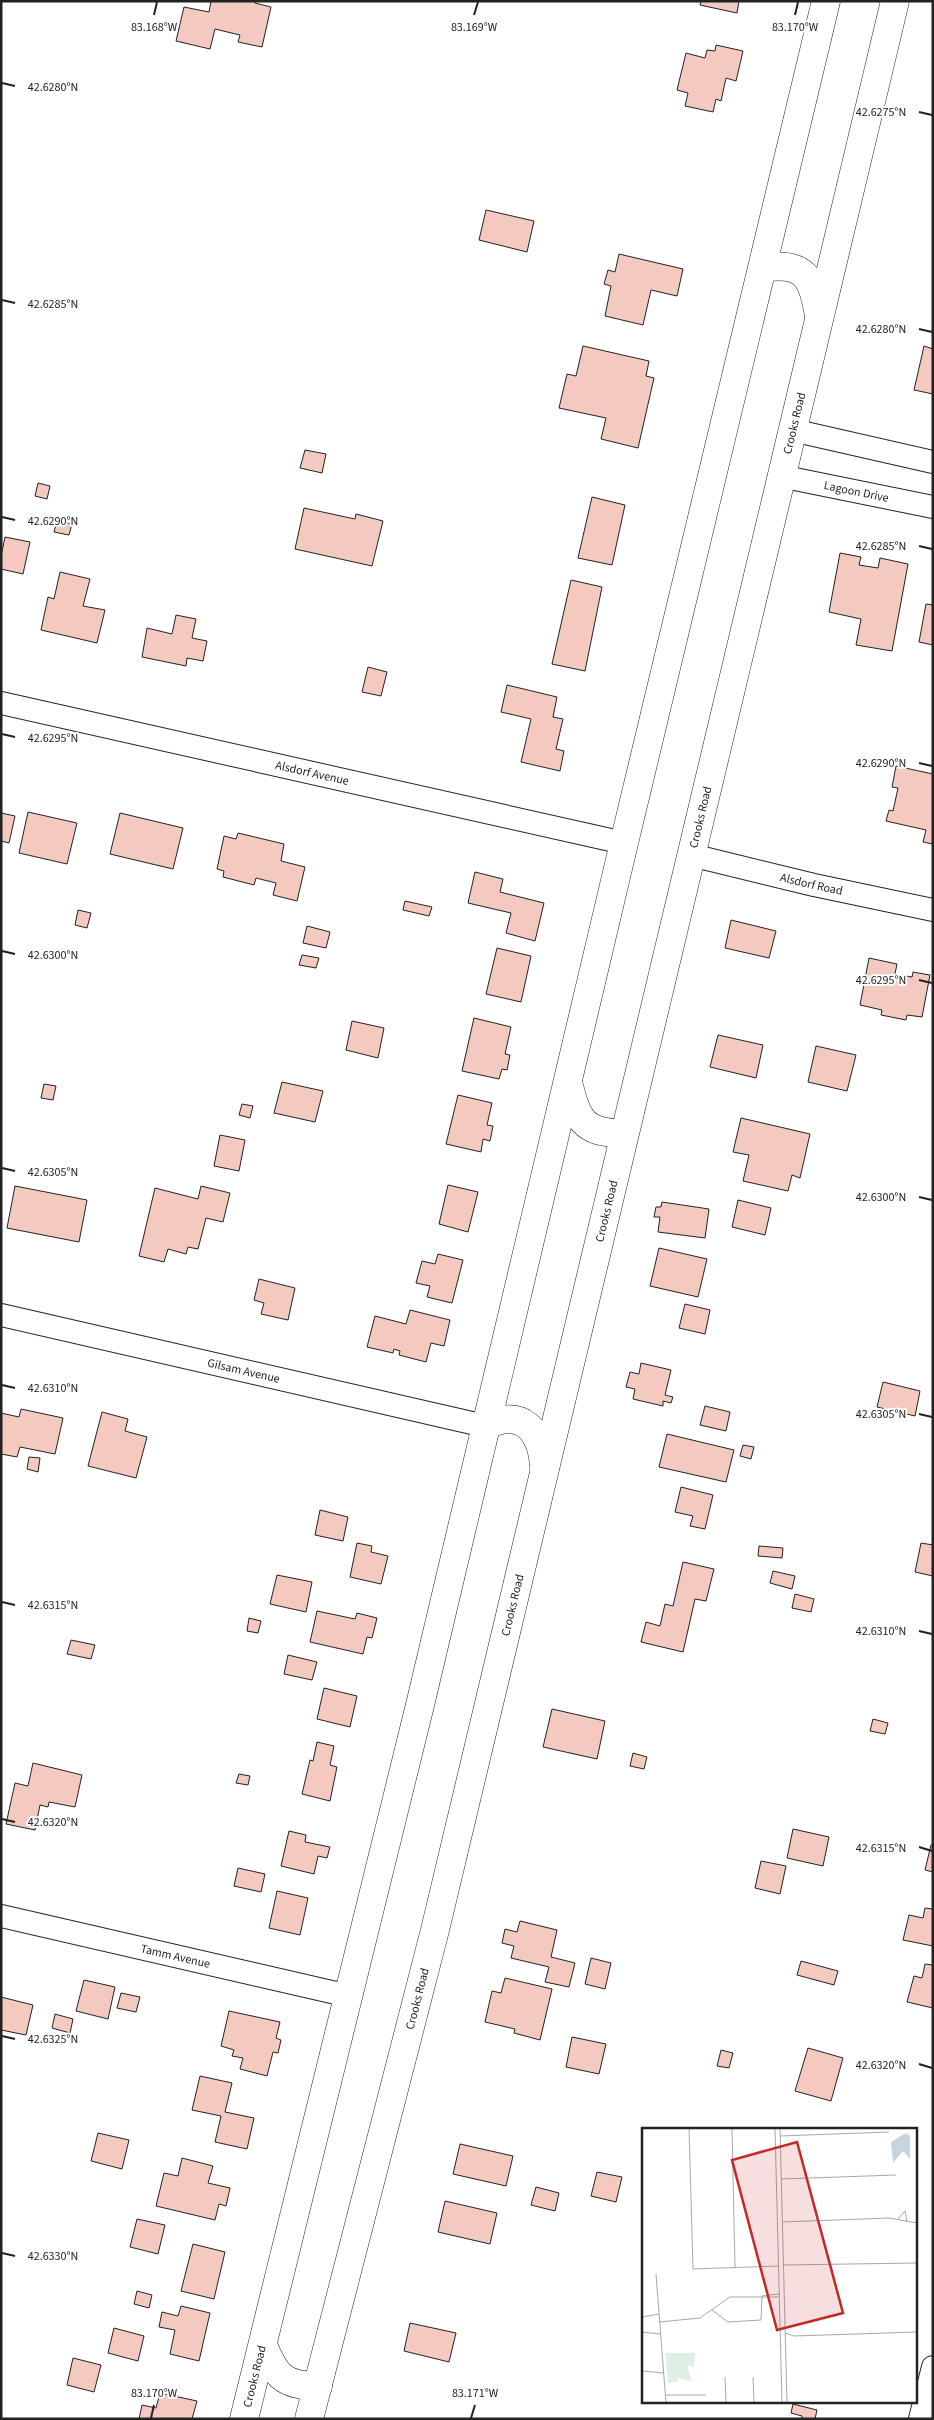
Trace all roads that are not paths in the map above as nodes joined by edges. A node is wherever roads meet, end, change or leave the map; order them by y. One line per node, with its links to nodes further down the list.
1 (826, 1): 3 (main road, Crooks Road)
2 (895, 1): 4 (main road, Crooks Road)
3 (763, 268): 4 (main road); 10 (main road, Crooks Road)
4 (820, 322): 5 (main road, Crooks Road)
5 (792, 430): 6 (street); 7 (main road, Crooks Road)
6 (933, 462)
7 (780, 476): 8 (street, Lagoon Drive); 11 (main road, Crooks Road)
8 (933, 507)
9 (1, 703): 10 (street, Alsdorf Avenue)
10 (624, 843): 13 (main road, Crooks Road)
11 (691, 855): 12 (street, Alsdorf Road); 14 (main road, Crooks Road)
12 (933, 910)
13 (567, 1080): 14 (main road); 16 (main road, Crooks Road)
14 (624, 1133): 17 (main road, Crooks Road)
15 (1, 1315): 16 (street, Gilsam Avenue)
16 (486, 1426): 17 (main road); 19 (main road, Crooks Road)
17 (544, 1471): 22 (main road, Crooks Road)
18 (1, 1916): 19 (street, Tamm Avenue)
19 (349, 1996): 20 (main road, Crooks Road)
20 (263, 2345): 22 (main road); 23 (main road, Crooks Road)
21 (933, 2367): 25 (street)
22 (318, 2386): 24 (main road, Crooks Road)
23 (244, 2419)
24 (309, 2419)
25 (920, 2419)

